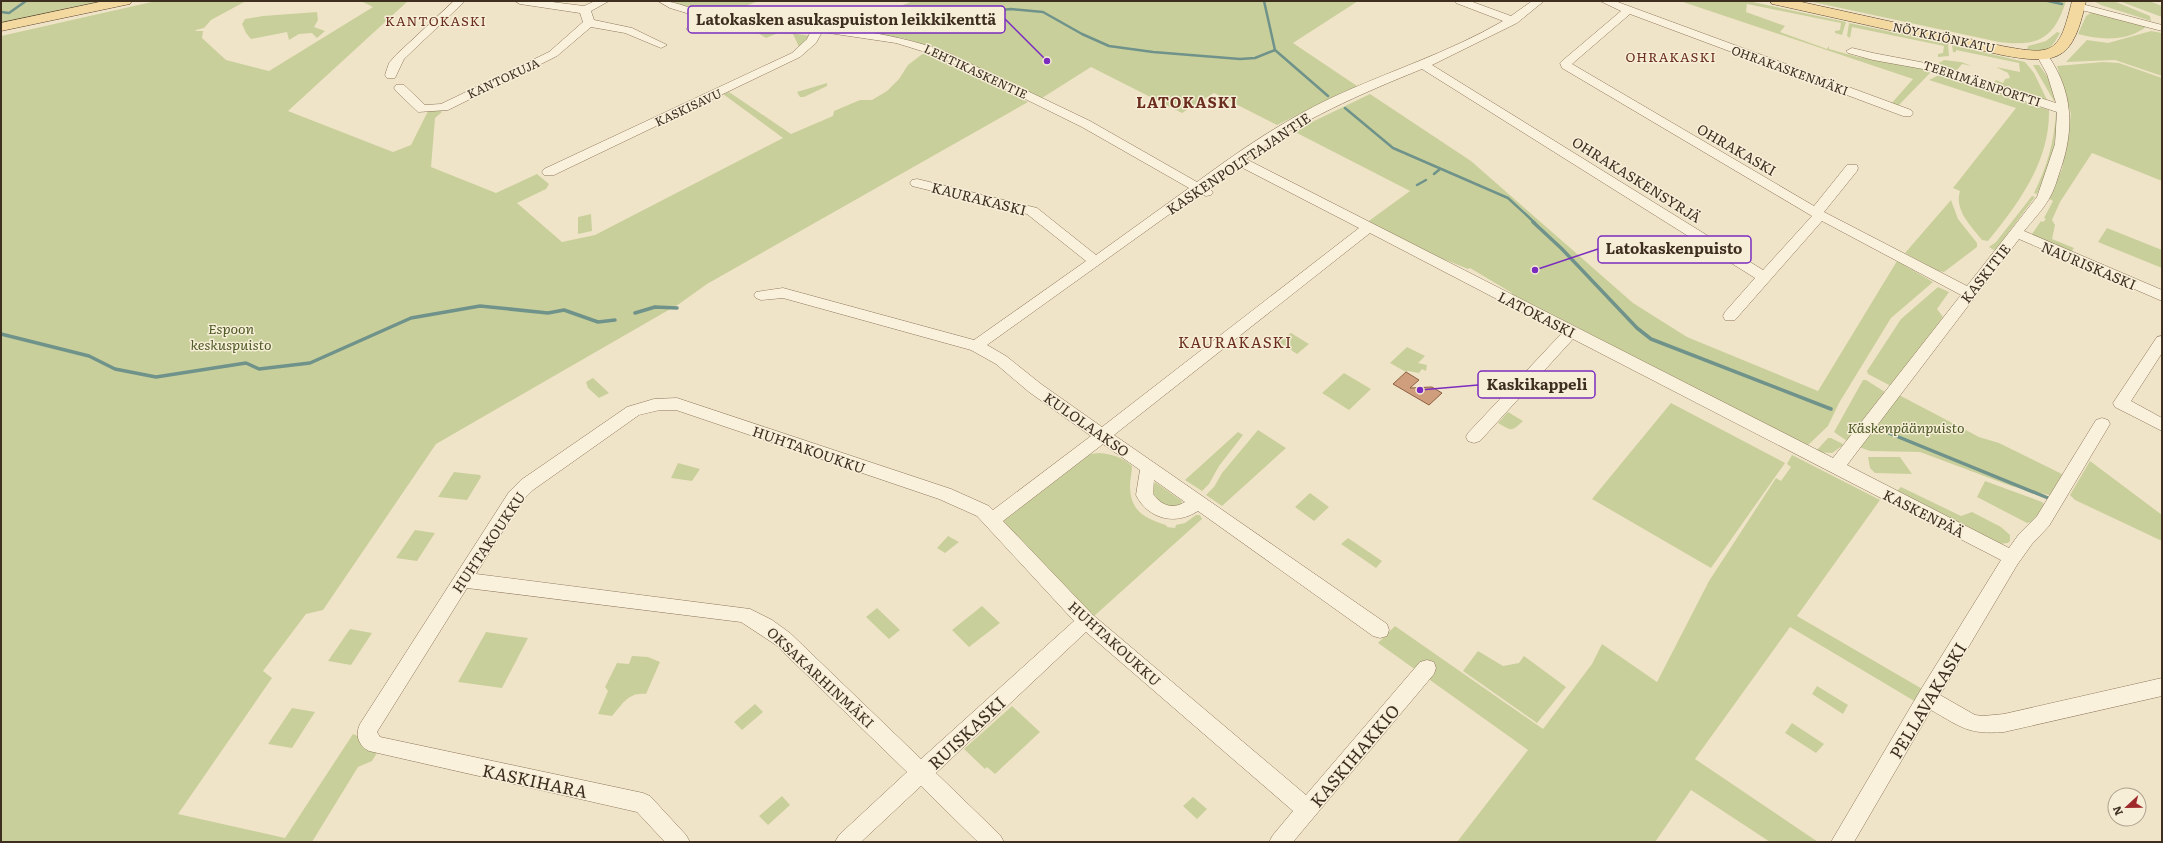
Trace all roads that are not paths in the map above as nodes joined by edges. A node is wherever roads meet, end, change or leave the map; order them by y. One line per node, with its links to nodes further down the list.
1 (125, 1): 16 (main road)
2 (460, 1): 24 (street)
3 (520, 1): 11 (street)
4 (604, 1): 11 (street)
5 (663, 1): 13 (street, LEHTIKASKENTIE)
6 (1460, 1): 14 (street)
7 (1539, 1): 14 (street, KASKENPOLTTAJANTIE)
8 (1605, 1): 12 (street, OHRAKASKENMÄKI)
9 (1777, 1): 22 (main road, NÖYKKIÖNKATU)
10 (2078, 3): 17 (street); 22 (main road)
11 (585, 10): 15 (street)
12 (1628, 10): 27 (street, OHRAKASKENMÄKI); 33 (street, OHRAKASKI)
13 (712, 17): 18 (street); 19 (street, LEHTIKASKENTIE)
14 (1513, 21): 23 (street, KASKENPOLTTAJANTIE)
15 (590, 23): 20 (street); 25 (street, KANTOKUJA)
16 (1, 27)
17 (2162, 27)
18 (692, 29)
19 (817, 30): 30 (street, KASKISAVU); 32 (street, LEHTIKASKENTIE)
20 (661, 45)
21 (1852, 50): 26 (street, TEERIMÄENPORTTI)
22 (2043, 56): 26 (street, KASKITIE)
23 (1422, 64): 28 (street, KASKENPOLTTAJANTIE); 37 (street, OHRAKASKENSYRJÄ)
24 (391, 74)
25 (400, 88)
26 (2064, 110): 35 (street, KASKITIE)
27 (1907, 113)
28 (1238, 160): 32 (street, KASKENPOLTTAJANTIE); 34 (street, LATOKASKI)
29 (1852, 168): 33 (street)
30 (549, 172)
31 (917, 183): 36 (street, KAURAKASKI)
32 (1202, 190): 36 (street, KASKENPOLTTAJANTIE)
33 (1818, 214): 37 (street); 38 (street, OHRAKASKI)
34 (1368, 228): 42 (street, LATOKASKI); 47 (street)
35 (2016, 233): 38 (street, KASKITIE); 40 (street, NAURISKASKI)
36 (1096, 261): 44 (street, KASKENPOLTTAJANTIE)
37 (1764, 277): 41 (street)
38 (1970, 293): 49 (street, KASKITIE)
39 (761, 295): 44 (street, KULOLAAKSO)
40 (2162, 296)
41 (1730, 316)
42 (1571, 332): 48 (street); 49 (street, LATOKASKI)
43 (2162, 341): 46 (street)
44 (976, 346): 47 (street, KULOLAAKSO)
45 (2102, 424): 53 (street, PELLAVAKASKI)
46 (2162, 425)
47 (1103, 435): 50 (street, KULOLAAKSO); 52 (street)
48 (1474, 437)
49 (1836, 467): 53 (street, KASKENPÄÄ)
50 (1149, 468): 51 (street, KULOLAAKSO); 51 (street)
51 (1198, 502): 56 (street, KULOLAAKSO)
52 (993, 519): 54 (street, HUHTAKOUKKU); 55 (street, HUHTAKOUKKU)
53 (2013, 558): 59 (street, PELLAVAKASKI)
54 (463, 580): 60 (street, HUHTAKOUKKU); 61 (street, OKSAKARHINMÄKI)
55 (1086, 621): 61 (street, RUISKASKI); 62 (street, HUHTAKOUKKU)
56 (1380, 630)
57 (1427, 668): 62 (street, KASKIHAKKIO)
58 (2162, 687): 59 (street)
59 (1927, 697): 67 (street, PELLAVAKASKI)
60 (376, 745): 63 (street, KASKIHARA)
61 (922, 772): 64 (street, RUISKASKI); 65 (street, OKSAKARHINMÄKI)
62 (1308, 810): 66 (street, KASKIHAKKIO)
63 (678, 842)
64 (846, 842)
65 (993, 842)
66 (1280, 842)
67 (1842, 842)

